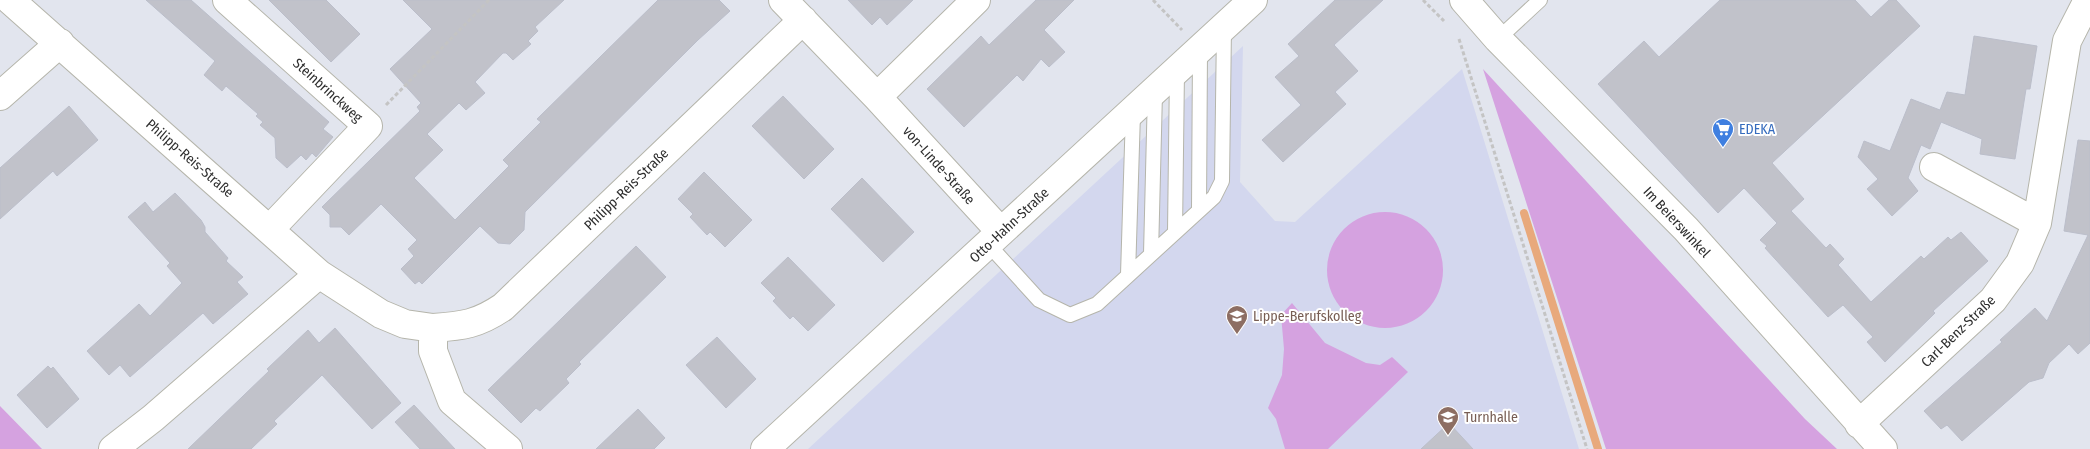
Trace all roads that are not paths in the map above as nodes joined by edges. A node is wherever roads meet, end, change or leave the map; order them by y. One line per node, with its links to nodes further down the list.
1 (227, 0): 23 (street, Steinbrinckweg)
2 (783, 0): 9 (street, von-Linde-Straße)
3 (976, 0): 18 (street)
4 (1253, 0): 10 (street, Otto-Hahn-Straße)
5 (1464, 0): 12 (street, Im Beierswinkel)
6 (1540, 0): 12 (lane)
7 (2088, 0): 11 (street, Carl-Benz-Straße)
8 (25, 5): 13 (street, Philipp-Reis-Straße)
9 (803, 20): 18 (street, von-Linde-Straße); 29 (street, Philipp-Reis-Straße)
10 (1224, 27): 14 (street, Otto-Hahn-Straße); 21 (lane)
11 (2082, 28): 22 (street, Carl-Benz-Straße)
12 (1498, 39): 30 (street, Im Beierswinkel)
13 (60, 43): 17 (street); 23 (street, Philipp-Reis-Straße)
14 (1200, 49): 15 (street, Otto-Hahn-Straße); 21 (lane)
15 (1177, 70): 16 (street, Otto-Hahn-Straße); 24 (lane)
16 (1155, 90): 19 (street, Otto-Hahn-Straße); 26 (lane)
17 (0, 96)
18 (878, 97): 25 (street, von-Linde-Straße)
19 (1133, 111): 25 (street, Otto-Hahn-Straße); 28 (lane)
20 (1934, 167): 22 (street)
21 (1199, 210): 24 (lane)
22 (2037, 222): 30 (street, Carl-Benz-Straße)
23 (270, 229): 27 (street, Philipp-Reis-Straße)
24 (1175, 232): 26 (lane)
25 (995, 238): 28 (lane); 33 (street, Otto-Hahn-Straße)
26 (1151, 254): 28 (lane)
27 (319, 274): 29 (street, Philipp-Reis-Straße); 31 (street)
28 (1128, 275)
29 (433, 328): 32 (street)
30 (1860, 424): 34 (street, Im Beierswinkel)
31 (113, 449)
32 (508, 449)
33 (765, 449)
34 (1884, 449)

